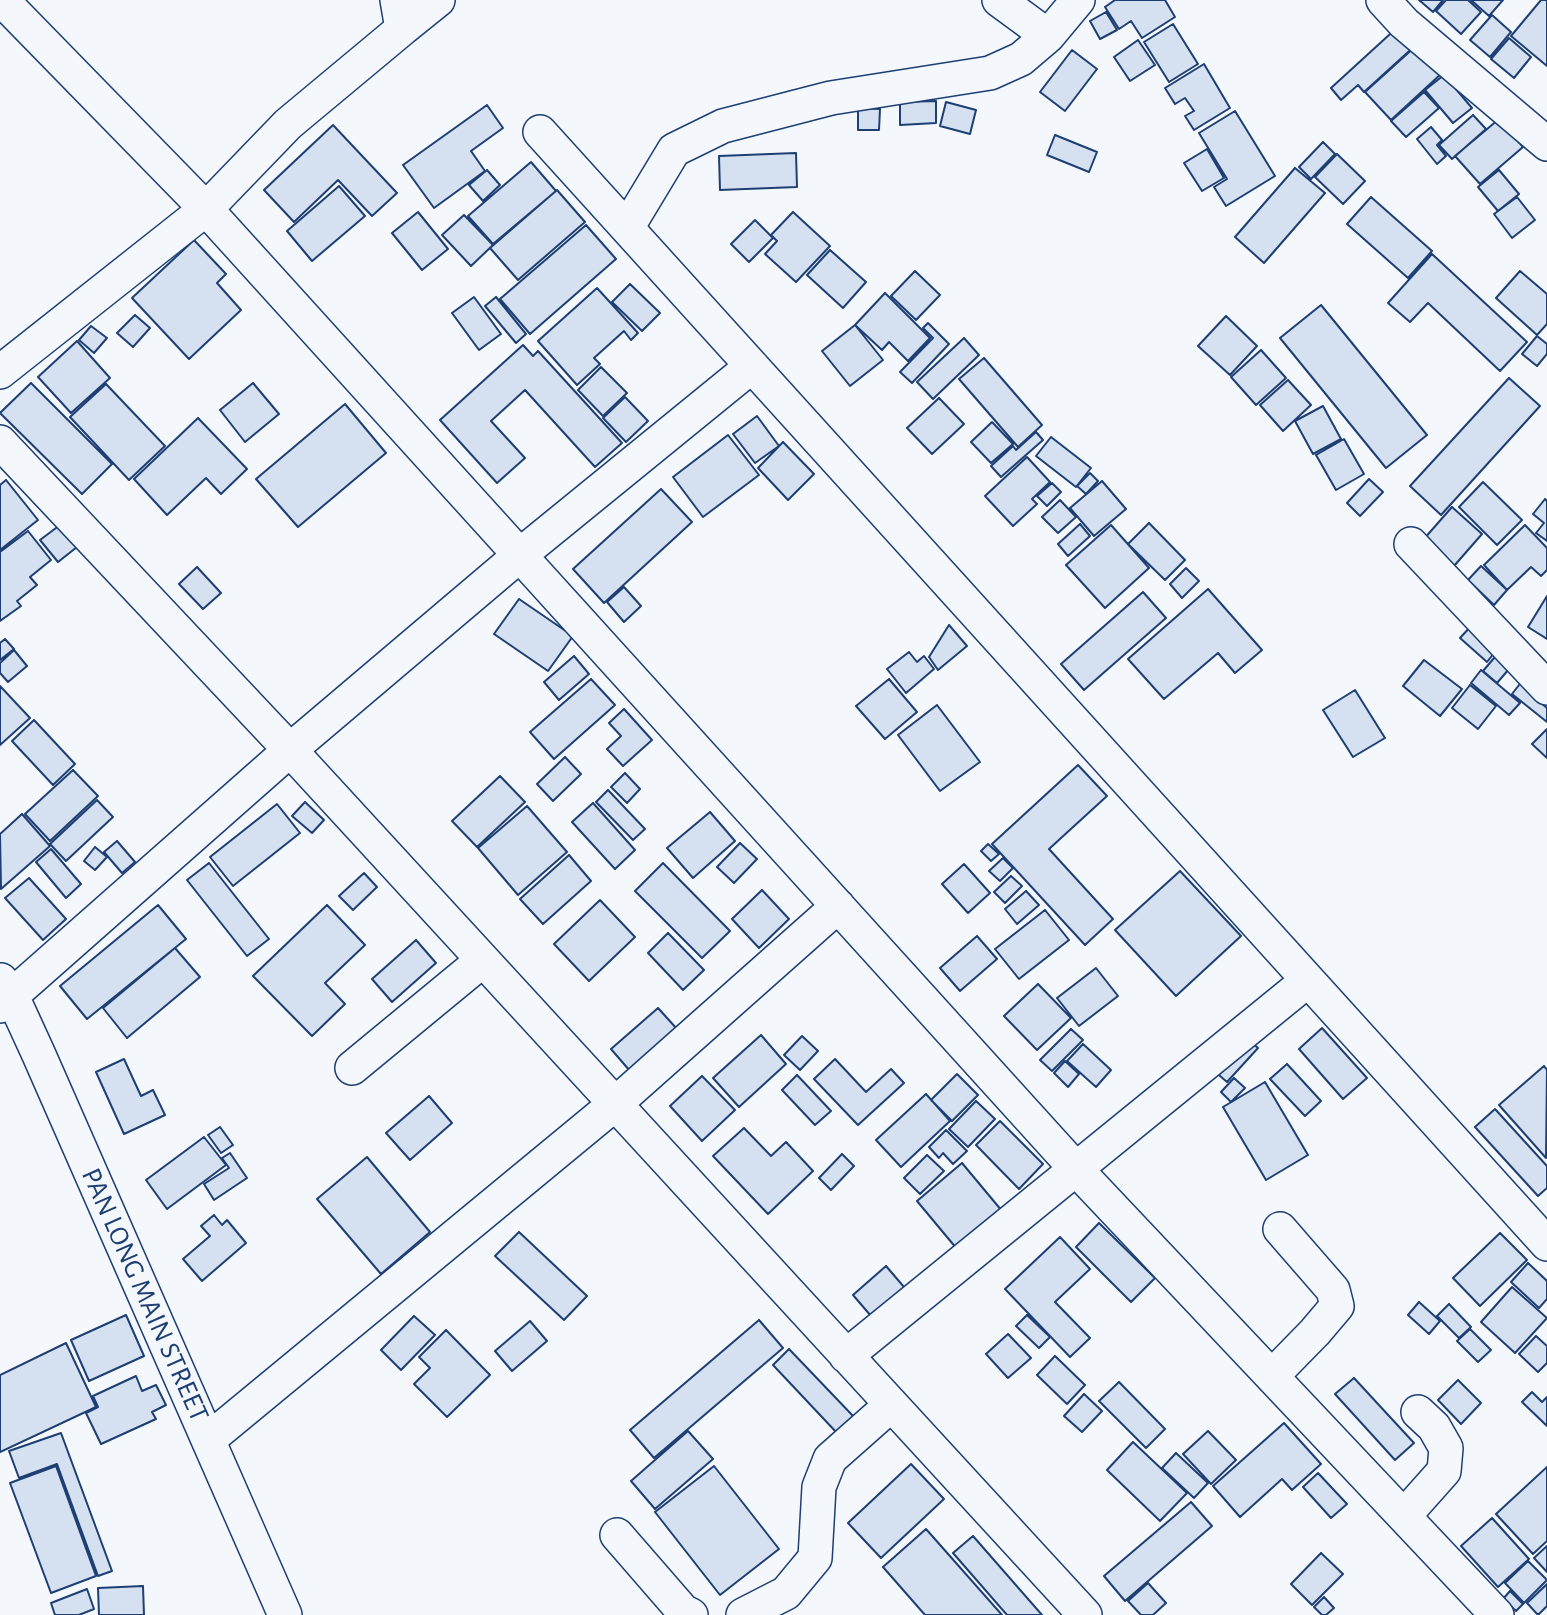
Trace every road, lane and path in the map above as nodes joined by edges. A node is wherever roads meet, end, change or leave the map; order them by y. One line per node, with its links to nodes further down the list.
1 (2, 0): 10 (street)
2 (438, 0): 6 (street)
3 (999, 0): 7 (street)
4 (1079, 0): 7 (street)
5 (1383, 0): 9 (street)
6 (400, 14): 10 (street)
7 (1048, 36): 11 (street)
8 (540, 132): 11 (street)
9 (1547, 144)
10 (206, 209): 13 (street); 16 (street)
11 (627, 228): 12 (street)
12 (752, 366): 16 (street); 21 (street)
13 (0, 372)
14 (0, 442): 18 (street)
15 (1411, 544): 17 (street)
16 (520, 555): 18 (street); 19 (street)
17 (1547, 688)
18 (290, 750): 20 (street); 22 (street)
19 (838, 906): 24 (street); 25 (street)
20 (483, 960): 23 (street); 24 (street)
21 (1307, 981): 25 (street); 27 (street)
22 (4, 993): 32 (street, PAN LONG MAIN STREET)
23 (352, 1068)
24 (615, 1104): 28 (street); 32 (street)
25 (1076, 1169): 28 (street); 29 (street)
26 (1280, 1229): 29 (street)
27 (1547, 1244)
28 (846, 1356): 30 (street)
29 (1272, 1376): 33 (street)
30 (891, 1405): 37 (street); 38 (street)
31 (1418, 1412): 33 (street)
32 (208, 1440): 35 (street, PAN LONG MAIN STREET)
33 (1404, 1516): 39 (street)
34 (617, 1535): 36 (street)
35 (285, 1615)
36 (691, 1615)
37 (743, 1615)
38 (1085, 1615)
39 (1497, 1615)

